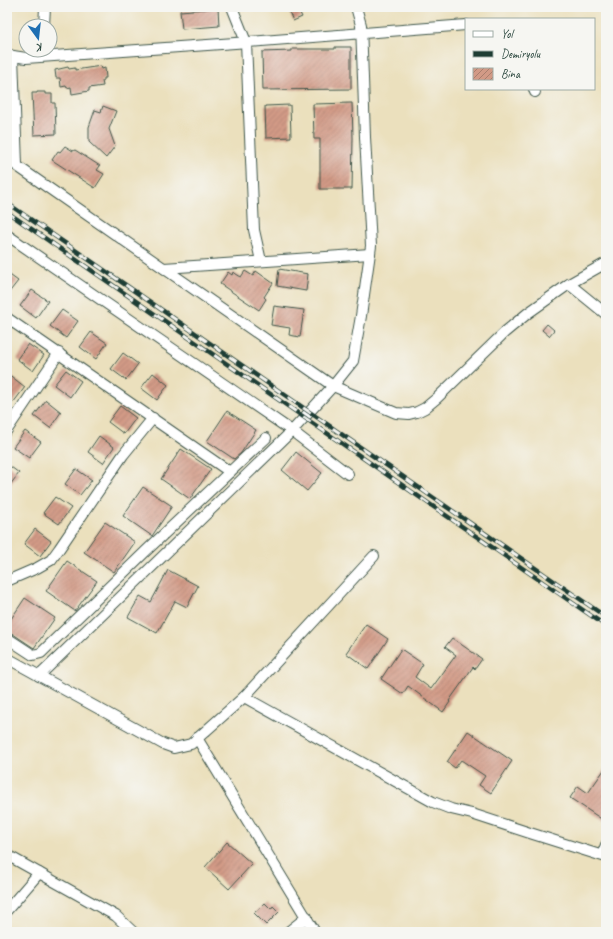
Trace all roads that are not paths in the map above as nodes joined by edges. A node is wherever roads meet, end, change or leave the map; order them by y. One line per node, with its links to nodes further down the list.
1 (45, 7): 4 (street)
2 (232, 7): 7 (street)
3 (356, 7): 6 (street)
4 (44, 18)
5 (465, 25): 6 (street)
6 (361, 32): 7 (street); 13 (street)
7 (246, 42): 8 (street); 14 (street)
8 (58, 52)
9 (10, 55): 11 (street)
10 (7, 159): 11 (street)
11 (17, 166): 16 (street)
12 (7, 235): 24 (street)
13 (370, 254): 14 (street); 21 (street)
14 (261, 261): 16 (street)
15 (606, 263): 17 (street)
16 (164, 268): 21 (street)
17 (569, 284): 18 (street); 21 (street)
18 (606, 314)
19 (7, 318): 20 (street)
20 (59, 353): 22 (street); 23 (street)
21 (333, 386): 24 (street)
22 (153, 418): 26 (street); 29 (street)
23 (7, 430)
24 (292, 431): 27 (street); 32 (street)
25 (266, 438): 26 (street)
26 (230, 472): 30 (street)
27 (348, 474)
28 (374, 556): 33 (street)
29 (7, 581)
30 (7, 638)
31 (7, 658): 32 (street)
32 (39, 676): 34 (street)
33 (244, 697): 34 (street); 37 (street)
34 (198, 738): 40 (street)
35 (606, 845): 37 (street)
36 (9, 856): 38 (street)
37 (604, 856)
38 (37, 872): 39 (street); 41 (street)
39 (7, 910)
40 (306, 917): 42 (street); 43 (street)
41 (133, 932)
42 (288, 932)
43 (315, 932)

